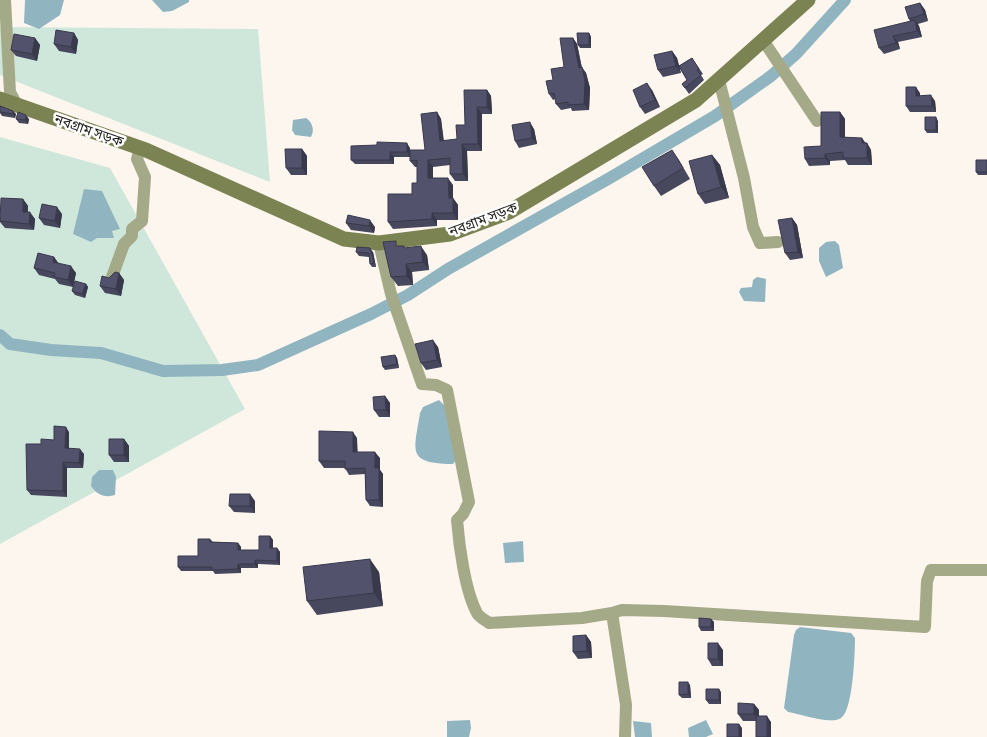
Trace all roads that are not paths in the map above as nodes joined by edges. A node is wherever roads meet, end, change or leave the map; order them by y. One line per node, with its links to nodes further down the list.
1 (5, 0): 6 (street)
2 (808, 0): 3 (main road, নবগ্রাম সড়ক)
3 (763, 40): 4 (main road, নবগ্রাম সড়ক); 7 (street)
4 (719, 80): 9 (street); 10 (main road, নবগ্রাম সড়ক)
5 (0, 99): 6 (main road, নবগ্রাম সড়ক)
6 (17, 105): 8 (main road, নবগ্রাম সড়ক)
7 (817, 121)
8 (140, 148): 10 (main road, নবগ্রাম সড়ক); 11 (street)
9 (778, 242)
10 (378, 243): 13 (street)
11 (112, 277)
12 (987, 570): 13 (street)
13 (612, 614): 14 (street)
14 (625, 737)

